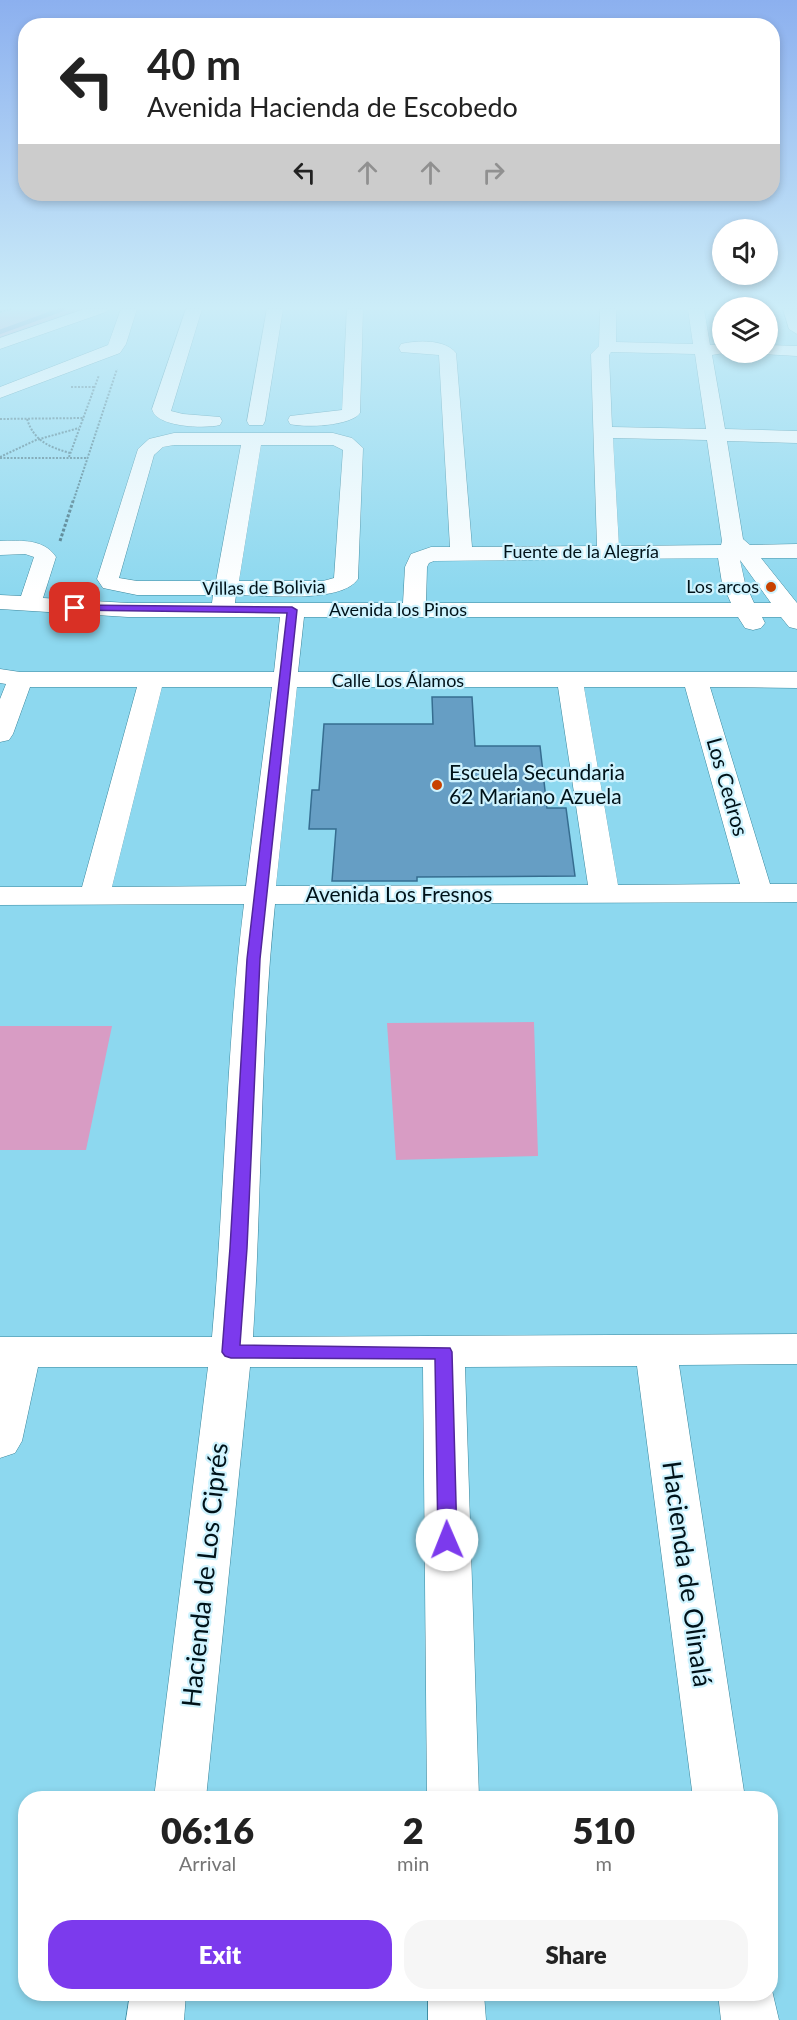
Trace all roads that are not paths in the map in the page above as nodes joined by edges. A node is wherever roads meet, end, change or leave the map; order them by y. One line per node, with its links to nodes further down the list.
1 (161, 403): 7 (street)
2 (259, 403): 7 (street)
3 (351, 403): 7 (street)
4 (451, 403): 15 (street)
5 (601, 403): 8 (street)
6 (711, 403): 9 (street)
7 (254, 430): 18 (street); 18 (street, Villas de Bolivia); 18 (street, Villas de Bolivia)
8 (602, 432): 9 (street); 13 (street)
9 (716, 435): 10 (street); 12 (street)
10 (797, 437)
11 (0, 548): 17 (street)
12 (735, 548): 13 (street, Fuente de la Alegría); 14 (street, Fuente de la Alegría); 21 (street); 22 (street)
13 (608, 551): 15 (street, Fuente de la Alegría)
14 (797, 551)
15 (461, 552): 19 (street, Fuente de la Alegría)
16 (0, 602): 17 (street, Avenida los Pinos)
17 (30, 603): 18 (street, Avenida los Pinos)
18 (223, 607): 20 (street, Avenida los Pinos); 23 (street, Avenida los Pinos)
19 (414, 610): 20 (street, Avenida los Pinos); 21 (street, Avenida los Pinos)
20 (292, 616): 21 (street, Avenida los Pinos); 26 (street, Hacienda de Los Ciprés)
21 (749, 616): 22 (street, Avenida los Pinos)
22 (795, 616)
23 (0, 621)
24 (10, 678): 25 (street, Calle Los Álamos); 30 (street)
25 (151, 680): 26 (street, Calle Los Álamos); 35 (street)
26 (285, 680): 28 (street, Calle Los Álamos); 36 (street, Hacienda de Los Ciprés)
27 (797, 680): 29 (street, Calle Los Álamos)
28 (570, 681): 29 (street, Calle Los Álamos); 31 (street)
29 (696, 681): 33 (street, Los Cedros)
30 (0, 734)
31 (604, 893): 33 (street, Avenida Los Fresnos); 36 (street, Avenida Los Fresnos)
32 (797, 893): 33 (street, Avenida Los Fresnos)
33 (758, 894)
34 (0, 896): 35 (street, Avenida Los Fresnos)
35 (96, 896): 36 (street, Avenida Los Fresnos)
36 (260, 896): 40 (street, Hacienda de Los Ciprés)
37 (797, 1349): 38 (street)
38 (656, 1350): 41 (street); 45 (street, Hacienda de Olinalá)
39 (10, 1352): 40 (street); 42 (street)
40 (231, 1352): 41 (street); 43 (street, Hacienda de Los Ciprés)
41 (444, 1352): 44 (street)
42 (0, 1441)
43 (181, 1791)
44 (453, 1791)
45 (718, 1791)
46 (157, 2001): 49 (street)
47 (456, 2001): 50 (street)
48 (747, 2001): 51 (street)
49 (155, 2020)
50 (457, 2020)
51 (750, 2020)

